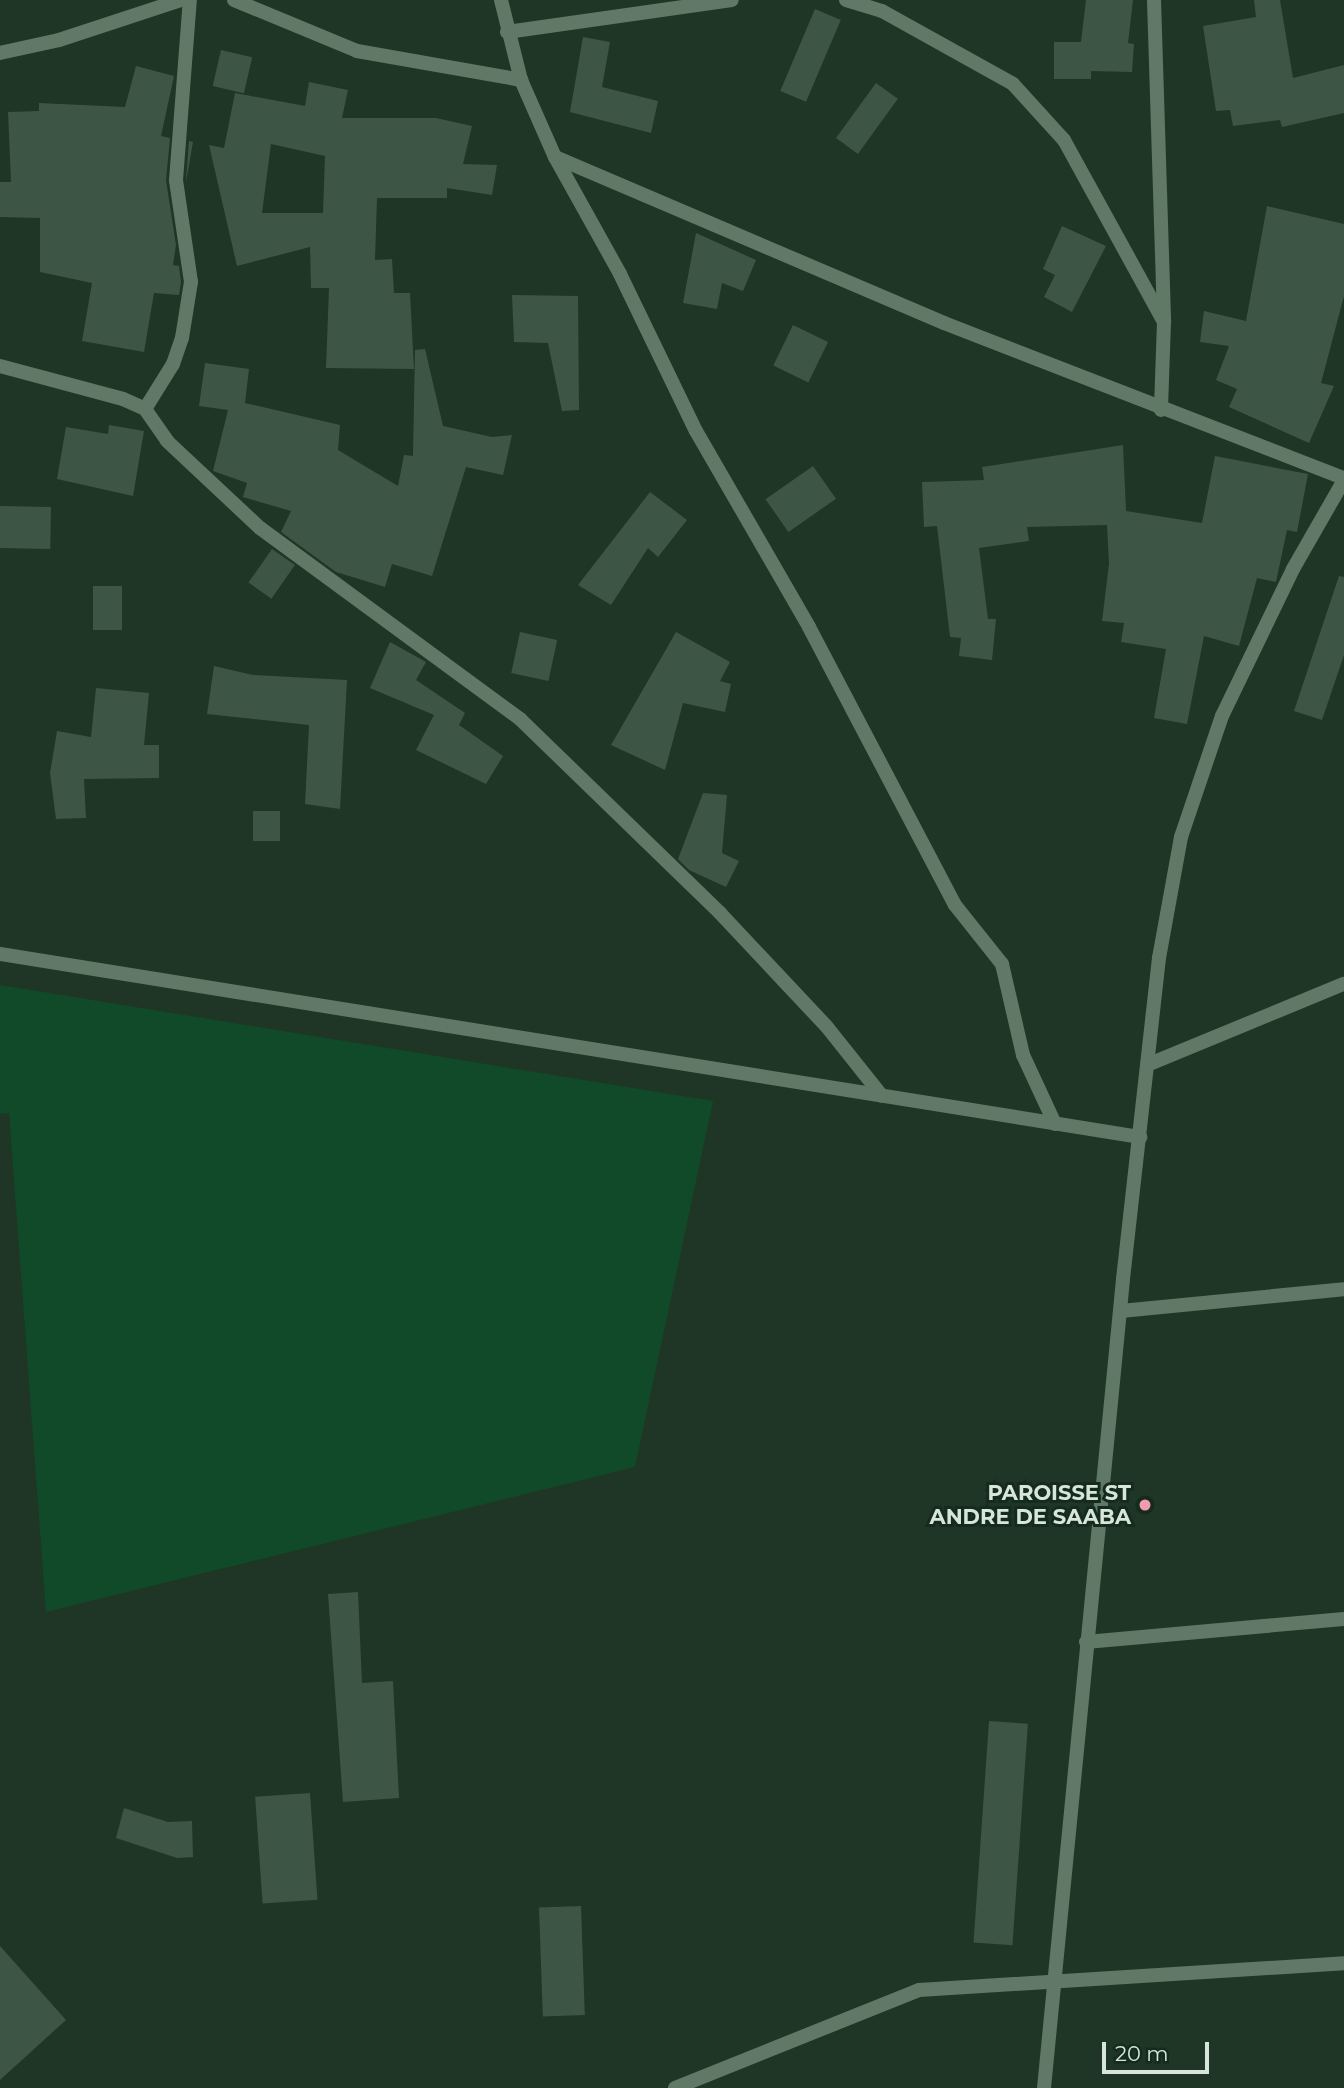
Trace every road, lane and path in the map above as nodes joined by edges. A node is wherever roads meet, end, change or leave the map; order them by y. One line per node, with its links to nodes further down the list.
1 (181, 0): 9 (street)
2 (190, 0): 14 (street)
3 (234, 0): 10 (street)
4 (501, 0): 8 (street)
5 (732, 0): 8 (street)
6 (846, 0): 12 (street)
7 (1154, 0): 12 (street)
8 (508, 32): 10 (street)
9 (0, 53)
10 (521, 80): 11 (street)
11 (555, 157): 15 (street); 21 (street)
12 (1164, 322): 15 (street)
13 (0, 366): 14 (street)
14 (145, 409): 20 (street)
15 (1161, 410): 16 (street)
16 (1344, 479): 19 (street)
17 (0, 954): 20 (street)
18 (1344, 984): 19 (street)
19 (1147, 1065): 22 (street)
20 (882, 1096): 21 (street)
21 (1055, 1124): 22 (street)
22 (1140, 1138): 24 (street)
23 (1344, 1289): 24 (street)
24 (1121, 1311): 26 (street)
25 (1344, 1619): 26 (street)
26 (1086, 1642): 28 (street)
27 (1344, 1963): 28 (street)
28 (1053, 1981): 29 (street); 30 (street)
29 (675, 2088)
30 (1044, 2088)

